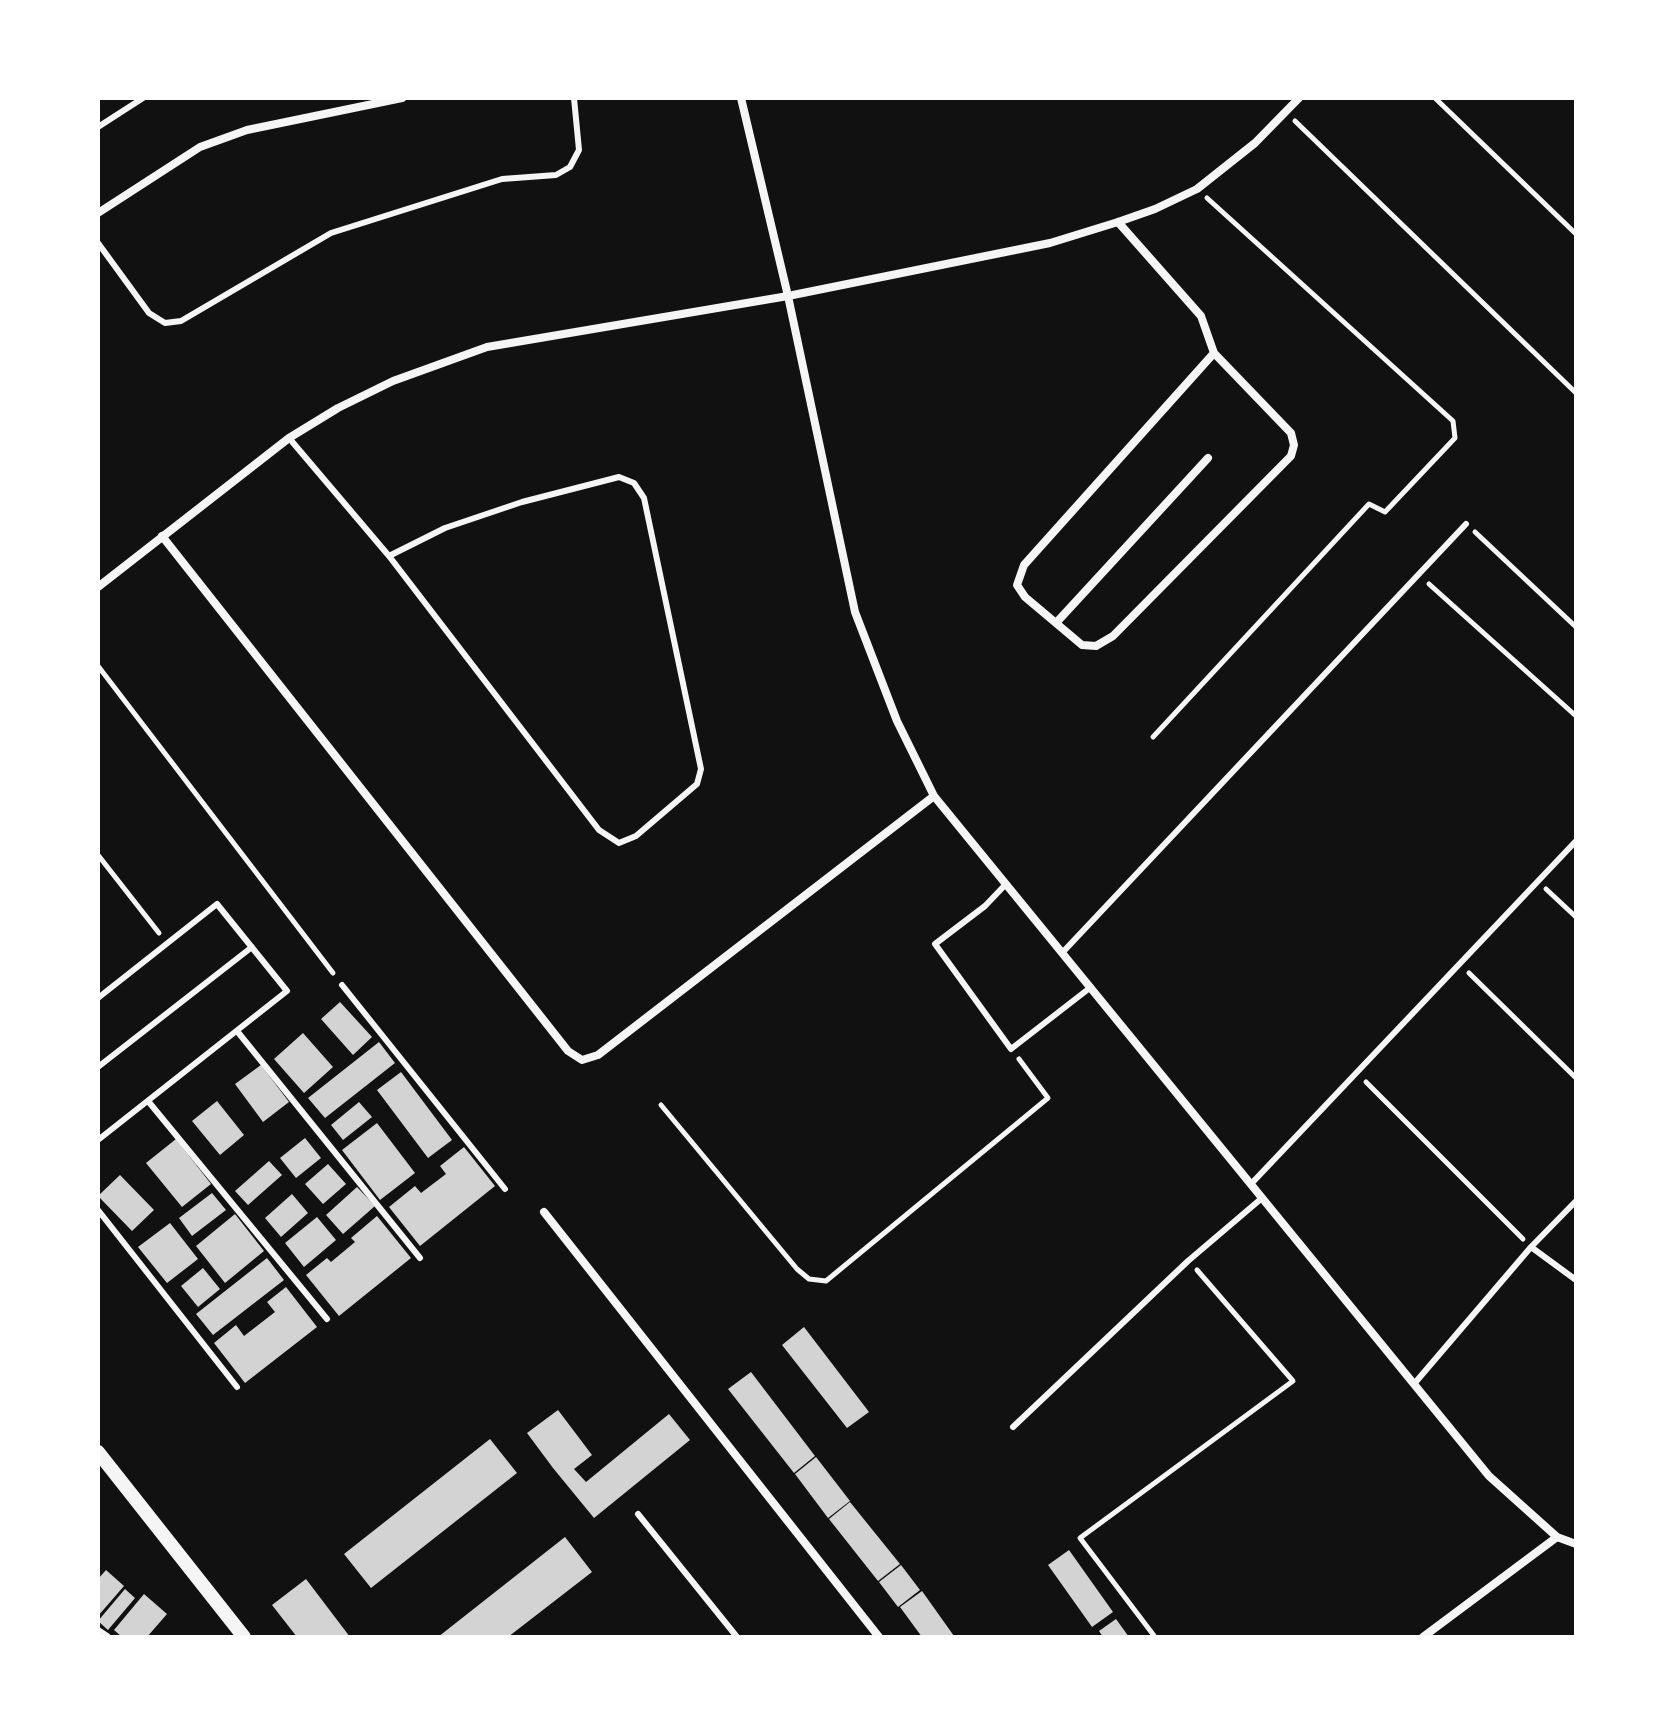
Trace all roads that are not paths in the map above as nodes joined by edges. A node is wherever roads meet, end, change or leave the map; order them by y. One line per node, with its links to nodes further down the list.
1 (143, 98): 6 (lane)
2 (402, 98): 7 (street)
3 (574, 98): 9 (lane)
4 (741, 98): 10 (street)
5 (1299, 98): 8 (street)
6 (98, 127)
7 (98, 213)
8 (1118, 222): 10 (street); 11 (street)
9 (98, 243)
10 (788, 296): 12 (street); 19 (street)
11 (1214, 353): 18 (street); 18 (street)
12 (289, 438): 15 (street); 16 (lane)
13 (1208, 458): 18 (street)
14 (1466, 524): 23 (lane)
15 (162, 536): 17 (street); 19 (street)
16 (389, 556): 16 (lane)
17 (98, 587)
18 (1056, 623)
19 (934, 796): 21 (street)
20 (1576, 841): 31 (lane)
21 (1006, 884): 23 (street); 25 (lane)
22 (252, 947): 26 (lane); 27 (lane); 28 (lane)
23 (1062, 953): 25 (street)
24 (342, 985): 32 (lane)
25 (1091, 987): 31 (street)
26 (98, 998)
27 (237, 1031): 29 (lane); 38 (lane)
28 (98, 1067)
29 (148, 1101): 30 (lane); 40 (lane)
30 (98, 1140)
31 (1251, 1184): 33 (street)
32 (505, 1189)
33 (1262, 1198): 41 (street); 43 (lane)
34 (1576, 1201): 37 (lane)
35 (98, 1210): 42 (lane)
36 (544, 1212): 52 (street)
37 (1531, 1247): 39 (lane); 41 (lane)
38 (420, 1258)
39 (1576, 1280)
40 (327, 1319)
41 (1414, 1384): 46 (street)
42 (237, 1387)
43 (1013, 1427)
44 (98, 1452): 50 (street)
45 (638, 1514): 51 (lane)
46 (1557, 1537): 47 (street); 53 (street)
47 (1576, 1544)
48 (98, 1631): 49 (street)
49 (107, 1637)
50 (244, 1637)
51 (737, 1637)
52 (879, 1637)
53 (1423, 1637)

